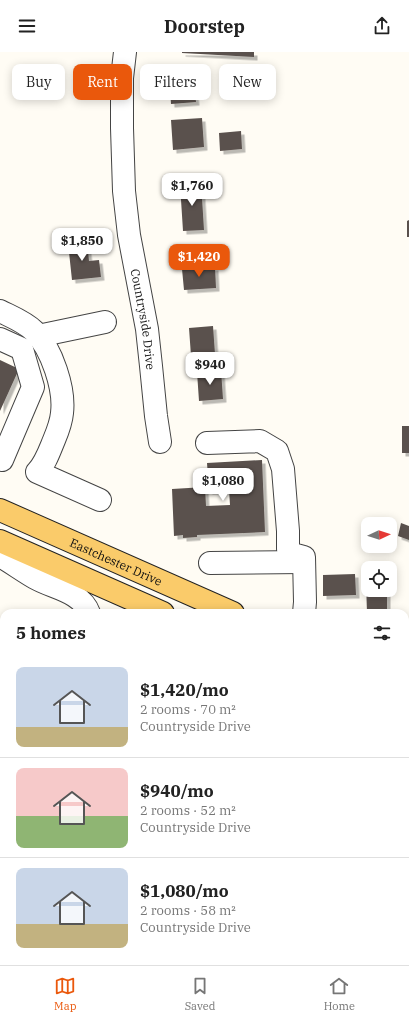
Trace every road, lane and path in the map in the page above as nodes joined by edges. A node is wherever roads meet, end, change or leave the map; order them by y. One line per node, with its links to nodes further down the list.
1 (125, 52): 6 (street, Countryside Drive)
2 (0, 311): 4 (street)
3 (105, 322): 4 (street)
4 (38, 336): 9 (street)
5 (0, 339): 8 (street)
6 (160, 442)
7 (207, 443): 13 (street)
8 (0, 459)
9 (100, 500)
10 (0, 510): 17 (main road, Eastchester Drive)
11 (0, 541): 16 (main road)
12 (0, 556): 15 (street)
13 (304, 562): 14 (street); 18 (street)
14 (210, 563)
15 (87, 609)
16 (154, 609)
17 (224, 609)
18 (304, 609)

